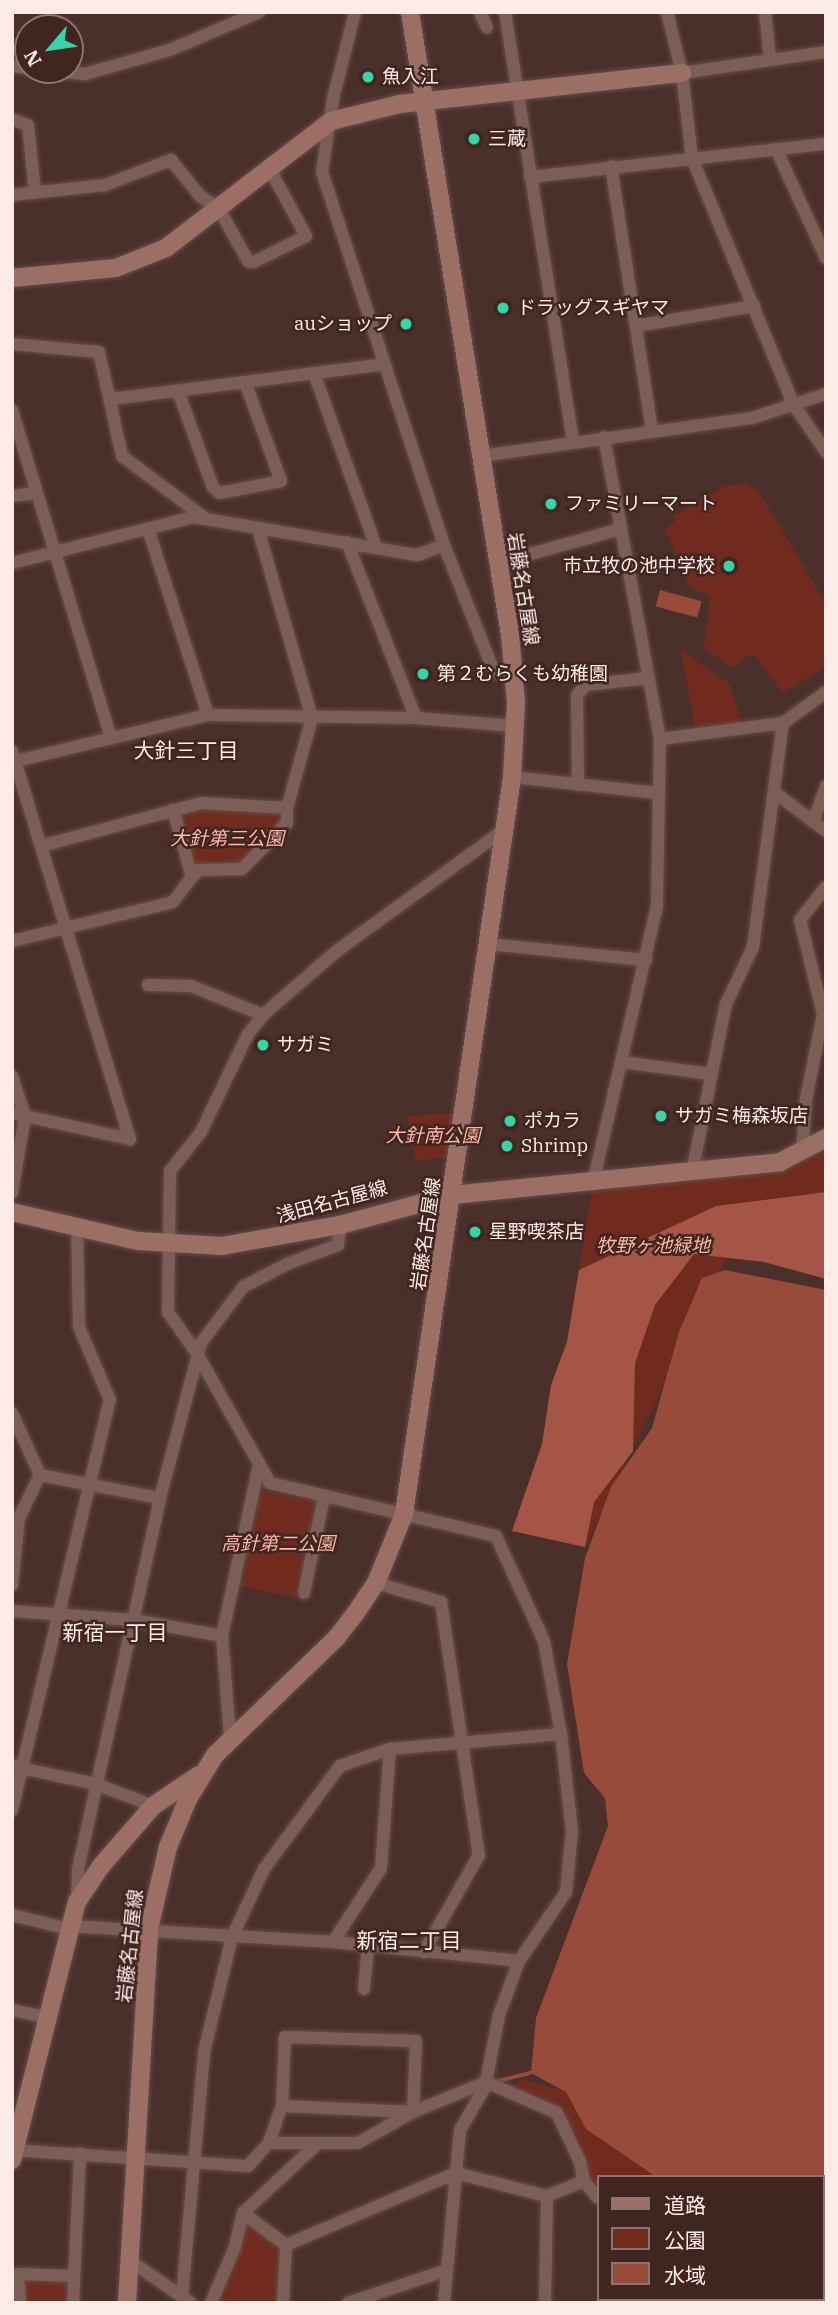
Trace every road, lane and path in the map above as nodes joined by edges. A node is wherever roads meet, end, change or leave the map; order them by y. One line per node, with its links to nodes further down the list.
1 (259, 12): 11 (street)
2 (355, 12): 16 (street)
3 (410, 12): 14 (main road, 岩藤名古屋線)
4 (480, 12): 8 (street)
5 (505, 12): 13 (street)
6 (667, 12): 12 (street)
7 (765, 12): 10 (street)
8 (487, 28)
9 (826, 52): 10 (street)
10 (770, 60): 12 (street)
11 (84, 74)
12 (682, 74): 13 (main road); 19 (street)
13 (517, 93): 14 (main road); 22 (street)
14 (427, 102): 16 (main road); 44 (main road, 岩藤名古屋線)
15 (12, 119): 23 (street)
16 (331, 121): 20 (main road); 31 (street)
17 (826, 144): 18 (street)
18 (776, 149): 19 (street); 26 (street)
19 (692, 158): 21 (street); 28 (street)
20 (268, 166): 25 (main road); 25 (street)
21 (611, 166): 22 (street); 29 (street)
22 (530, 177): 42 (street)
23 (35, 193): 24 (street); 25 (street)
24 (12, 195)
25 (219, 208): 27 (main road)
26 (826, 258)
27 (12, 278)
28 (754, 306): 29 (street); 37 (street)
29 (636, 326): 40 (street)
30 (12, 344): 36 (street)
31 (384, 364): 32 (street); 52 (street)
32 (314, 373): 33 (street); 53 (street)
33 (245, 382): 34 (street); 34 (street)
34 (178, 391): 36 (street)
35 (826, 394): 37 (street)
36 (112, 399): 47 (street)
37 (794, 405): 40 (street); 43 (street)
38 (12, 410): 39 (street)
39 (13, 429): 45 (street)
40 (652, 432): 41 (street)
41 (604, 437): 42 (street); 49 (street)
42 (573, 440): 44 (street)
43 (826, 452)
44 (481, 456): 56 (main road, 岩藤名古屋線)
45 (35, 493): 46 (street); 54 (street)
46 (12, 496)
47 (205, 519): 48 (street); 50 (street)
48 (258, 528): 51 (street); 61 (street)
49 (621, 528): 56 (street); 58 (street)
50 (148, 529): 54 (street); 60 (street)
51 (347, 542): 53 (street); 62 (street)
52 (444, 545): 53 (street); 57 (street)
53 (376, 547)
54 (54, 554): 55 (street); 65 (street)
55 (12, 563)
56 (498, 563): 57 (main road, 岩藤名古屋線)
57 (515, 678): 64 (main road, 岩藤名古屋線)
58 (649, 678): 66 (street); 69 (street)
59 (826, 692): 63 (street)
60 (208, 715): 61 (street); 65 (street)
61 (312, 718): 62 (street); 73 (street)
62 (416, 718): 64 (street)
63 (783, 723): 66 (street); 71 (street)
64 (515, 726): 68 (main road, 岩藤名古屋線)
65 (111, 738): 67 (street)
66 (660, 739): 72 (street)
67 (13, 758): 78 (street)
68 (512, 777): 69 (street); 76 (main road, 岩藤名古屋線)
69 (578, 785): 72 (street)
70 (826, 786): 75 (street)
71 (774, 792): 75 (street); 88 (street)
72 (658, 793): 84 (street)
73 (287, 808): 74 (street); 79 (street)
74 (173, 810): 78 (street); 79 (street)
75 (813, 822): 77 (street)
76 (504, 830): 83 (main road, 岩藤名古屋線); 86 (street)
77 (826, 831)
78 (41, 846): 81 (street)
79 (192, 877): 81 (street)
80 (826, 887): 92 (street)
81 (66, 928): 82 (street); 90 (street)
82 (12, 941)
83 (488, 944): 84 (street); 96 (main road, 岩藤名古屋線)
84 (646, 960): 87 (street)
85 (148, 985): 86 (street)
86 (263, 1015): 100 (street)
87 (622, 1062): 88 (street); 94 (street)
88 (711, 1074): 93 (street)
89 (12, 1076): 90 (street)
90 (18, 1115): 95 (street)
91 (826, 1138): 92 (main road, 浅田名古屋線)
92 (802, 1154): 93 (main road, 浅田名古屋線)
93 (692, 1172): 94 (main road, 浅田名古屋線)
94 (593, 1184): 96 (main road, 浅田名古屋線)
95 (12, 1193)
96 (453, 1195): 98 (main road, 浅田名古屋線); 108 (main road, 岩藤名古屋線)
97 (12, 1212): 99 (main road, 浅田名古屋線)
98 (340, 1225): 100 (main road, 浅田名古屋線); 101 (street)
99 (77, 1227): 100 (main road, 浅田名古屋線); 105 (street)
100 (171, 1246): 101 (street)
101 (198, 1355): 103 (street); 107 (street)
102 (12, 1413): 104 (street)
103 (260, 1465): 106 (street); 115 (street)
104 (40, 1475): 105 (street); 110 (street)
105 (86, 1484): 107 (street); 113 (street)
106 (324, 1496): 108 (street); 111 (street)
107 (160, 1498): 114 (street)
108 (404, 1514): 109 (main road, 岩藤名古屋線); 116 (street)
109 (376, 1583): 117 (main road, 岩藤名古屋線); 118 (street)
110 (12, 1584)
111 (304, 1593)
112 (12, 1611): 113 (street)
113 (59, 1611): 114 (street); 120 (street)
114 (134, 1620): 115 (street); 122 (street)
115 (222, 1636): 117 (street)
116 (561, 1734): 118 (street); 133 (street)
117 (230, 1737): 121 (main road, 岩藤名古屋線)
118 (463, 1741): 119 (street); 132 (street)
119 (390, 1749): 129 (street); 130 (street)
120 (17, 1767): 122 (street); 124 (street)
121 (202, 1773): 123 (main road); 128 (main road, 岩藤名古屋線)
122 (96, 1784): 123 (street); 125 (street)
123 (153, 1805): 125 (main road)
124 (12, 1810)
125 (77, 1902): 127 (main road)
126 (12, 1915): 127 (street)
127 (70, 1928): 128 (street); 136 (main road)
128 (149, 1929): 129 (street); 144 (main road, 岩藤名古屋線)
129 (232, 1937): 130 (street); 145 (street)
130 (333, 1942): 131 (street)
131 (368, 1946): 132 (street); 134 (street)
132 (424, 1952): 133 (street)
133 (519, 1961): 137 (street)
134 (364, 1989)
135 (12, 2010): 136 (street)
136 (45, 2017): 142 (main road)
137 (486, 2082): 139 (street); 146 (street); 147 (street)
138 (282, 2106): 139 (street); 139 (street); 140 (street)
139 (413, 2112): 141 (street)
140 (269, 2143): 141 (street); 145 (street)
141 (318, 2143): 150 (street)
142 (13, 2153): 143 (street)
143 (80, 2153): 144 (street); 154 (street)
144 (137, 2158): 145 (street); 152 (main road, 岩藤名古屋線)
145 (194, 2162): 155 (street)
146 (456, 2172): 148 (street); 151 (street); 153 (street)
147 (584, 2181): 148 (street); 149 (street)
148 (547, 2196): 163 (street)
149 (596, 2196)
150 (243, 2213): 151 (street); 159 (street)
151 (286, 2245): 160 (street)
152 (129, 2260): 155 (street); 158 (main road, 岩藤名古屋線)
153 (447, 2270): 161 (street); 162 (street)
154 (74, 2276): 156 (street); 157 (street)
155 (187, 2300)
156 (20, 2303)
157 (73, 2303)
158 (127, 2303)
159 (211, 2303)
160 (283, 2303)
161 (348, 2303)
162 (444, 2303)
163 (545, 2303)

